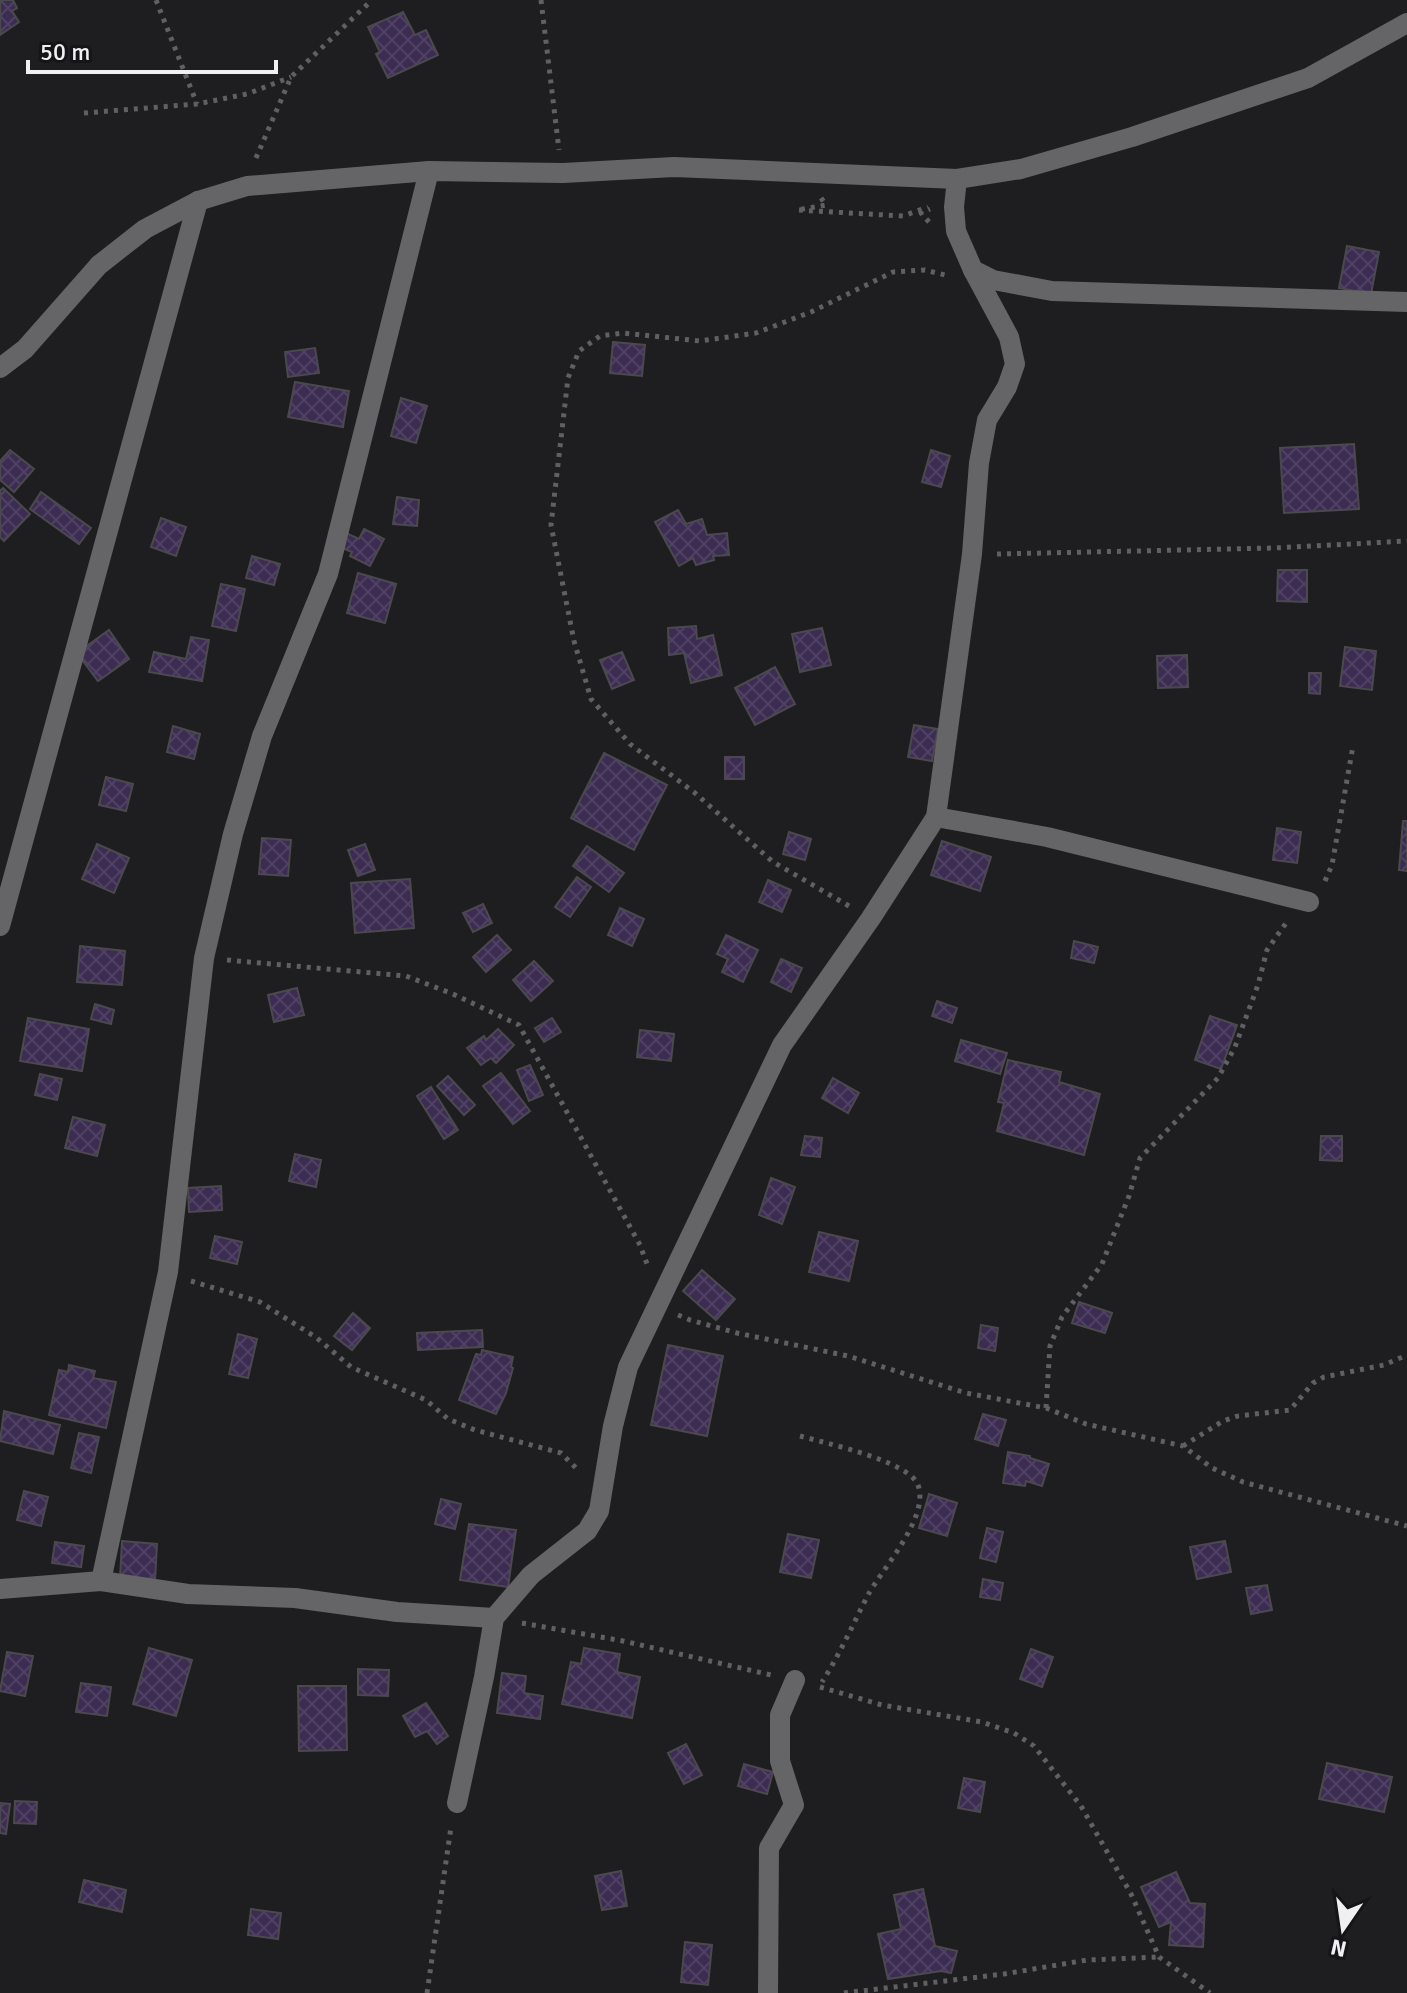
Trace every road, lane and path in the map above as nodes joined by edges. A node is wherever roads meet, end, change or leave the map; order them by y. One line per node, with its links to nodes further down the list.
1 (156, 0): 6 (path)
2 (372, 0): 5 (path)
3 (541, 0): 10 (path)
4 (1407, 23): 12 (street)
5 (291, 77): 6 (path); 11 (path)
6 (197, 104): 7 (path)
7 (84, 113)
8 (429, 171): 10 (street); 11 (street); 25 (street)
9 (803, 172): 10 (street); 12 (street); 12 (path)
10 (563, 173)
11 (247, 186): 13 (street)
12 (956, 189): 14 (path); 15 (street)
13 (198, 201): 17 (street); 24 (street)
14 (931, 224)
15 (977, 276): 16 (street); 19 (street); 23 (path)
16 (1407, 302)
17 (0, 368)
18 (1407, 541): 19 (path)
19 (972, 554): 21 (street)
20 (1353, 746): 22 (path)
21 (936, 817): 22 (street); 23 (street)
22 (1309, 902): 29 (path)
23 (871, 918): 27 (street)
24 (0, 926)
25 (204, 958): 26 (street); 27 (path)
26 (168, 1272): 32 (path); 34 (street)
27 (661, 1300): 29 (path); 32 (street)
28 (1407, 1355): 31 (path)
29 (1046, 1408): 31 (path)
30 (800, 1436): 38 (path)
31 (1183, 1446): 33 (path)
32 (603, 1492): 36 (street)
33 (1407, 1526)
34 (101, 1581): 35 (street); 36 (street)
35 (0, 1589)
36 (494, 1618): 37 (path); 39 (street)
37 (795, 1680): 38 (path); 42 (street)
38 (820, 1687): 40 (path)
39 (457, 1803): 41 (path)
40 (1159, 1957): 43 (path); 44 (path)
41 (427, 1993)
42 (768, 1993)
43 (844, 1993)
44 (1210, 1993)

